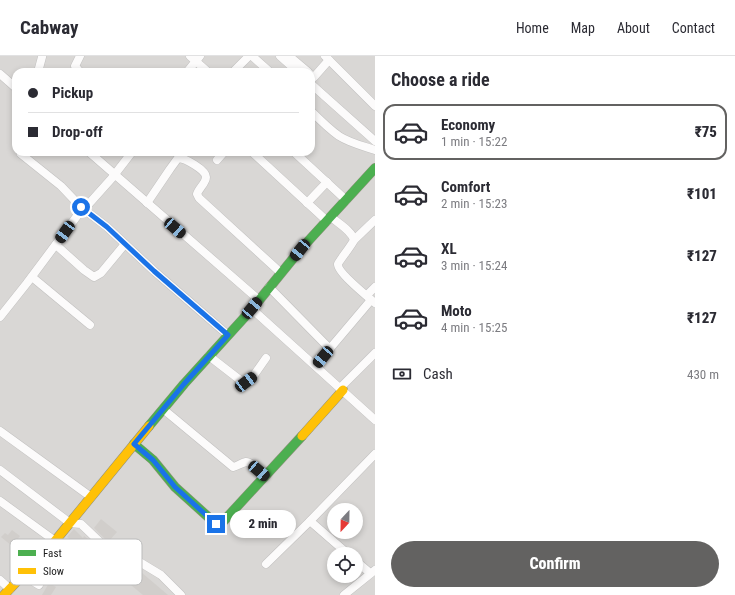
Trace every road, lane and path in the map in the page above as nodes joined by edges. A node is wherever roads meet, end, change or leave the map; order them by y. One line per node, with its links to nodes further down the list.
1 (42, 56): 9 (street)
2 (80, 56): 10 (street)
3 (249, 56): 13 (street)
4 (252, 56): 14 (street)
5 (280, 56): 15 (street)
6 (289, 56): 16 (street)
7 (195, 58): 11 (street); 12 (street)
8 (327, 58): 18 (street); 21 (street)
9 (39, 68)
10 (77, 68)
11 (189, 68)
12 (204, 68)
13 (237, 68)
14 (266, 68)
15 (294, 68)
16 (303, 68)
17 (0, 74): 19 (street)
18 (315, 76)
19 (12, 84)
20 (315, 88): 23 (street)
21 (375, 106)
22 (315, 115): 24 (street)
23 (375, 141)
24 (375, 150)
25 (24, 156): 38 (street)
26 (94, 156): 33 (street)
27 (129, 156): 33 (street)
28 (220, 156): 31 (street)
29 (256, 156): 37 (street)
30 (298, 156): 34 (street)
31 (217, 160)
32 (375, 168): 35 (street)
33 (115, 175): 36 (street); 38 (street)
34 (327, 182): 35 (street); 37 (street)
35 (346, 200): 39 (street)
36 (147, 203): 44 (street); 49 (street)
37 (307, 203): 39 (street)
38 (84, 209): 42 (street); 43 (street)
39 (329, 219): 41 (street); 44 (street)
40 (375, 220): 41 (street)
41 (354, 240): 48 (street)
42 (125, 244): 43 (street); 53 (street)
43 (56, 245): 45 (street)
44 (281, 273): 47 (street)
45 (32, 277): 51 (street); 52 (street)
46 (375, 287): 48 (street)
47 (269, 288): 49 (street); 54 (street)
48 (371, 299): 54 (street)
49 (259, 300): 50 (street)
50 (252, 308): 53 (street); 58 (street)
51 (0, 317)
52 (90, 325)
53 (228, 335): 56 (street)
54 (330, 349): 58 (street)
55 (375, 352): 59 (street)
56 (209, 356): 57 (street); 60 (street)
57 (266, 358)
58 (316, 365): 59 (street)
59 (342, 389): 61 (street); 66 (street)
60 (163, 409): 63 (street); 66 (street)
61 (375, 420)
62 (0, 431): 67 (street)
63 (134, 444): 66 (street); 67 (street)
64 (375, 454): 69 (street)
65 (0, 470): 70 (street)
66 (266, 476)
67 (92, 497): 70 (street)
68 (0, 501): 71 (street)
69 (310, 521): 74 (street); 76 (street)
70 (70, 523): 72 (street); 73 (street)
71 (52, 539)
72 (57, 539)
73 (97, 539)
74 (340, 547)
75 (142, 563): 81 (street)
76 (266, 564)
77 (363, 565): 78 (street)
78 (373, 571): 82 (street)
79 (0, 580): 80 (street)
80 (7, 592)
81 (181, 595)
82 (344, 595)

